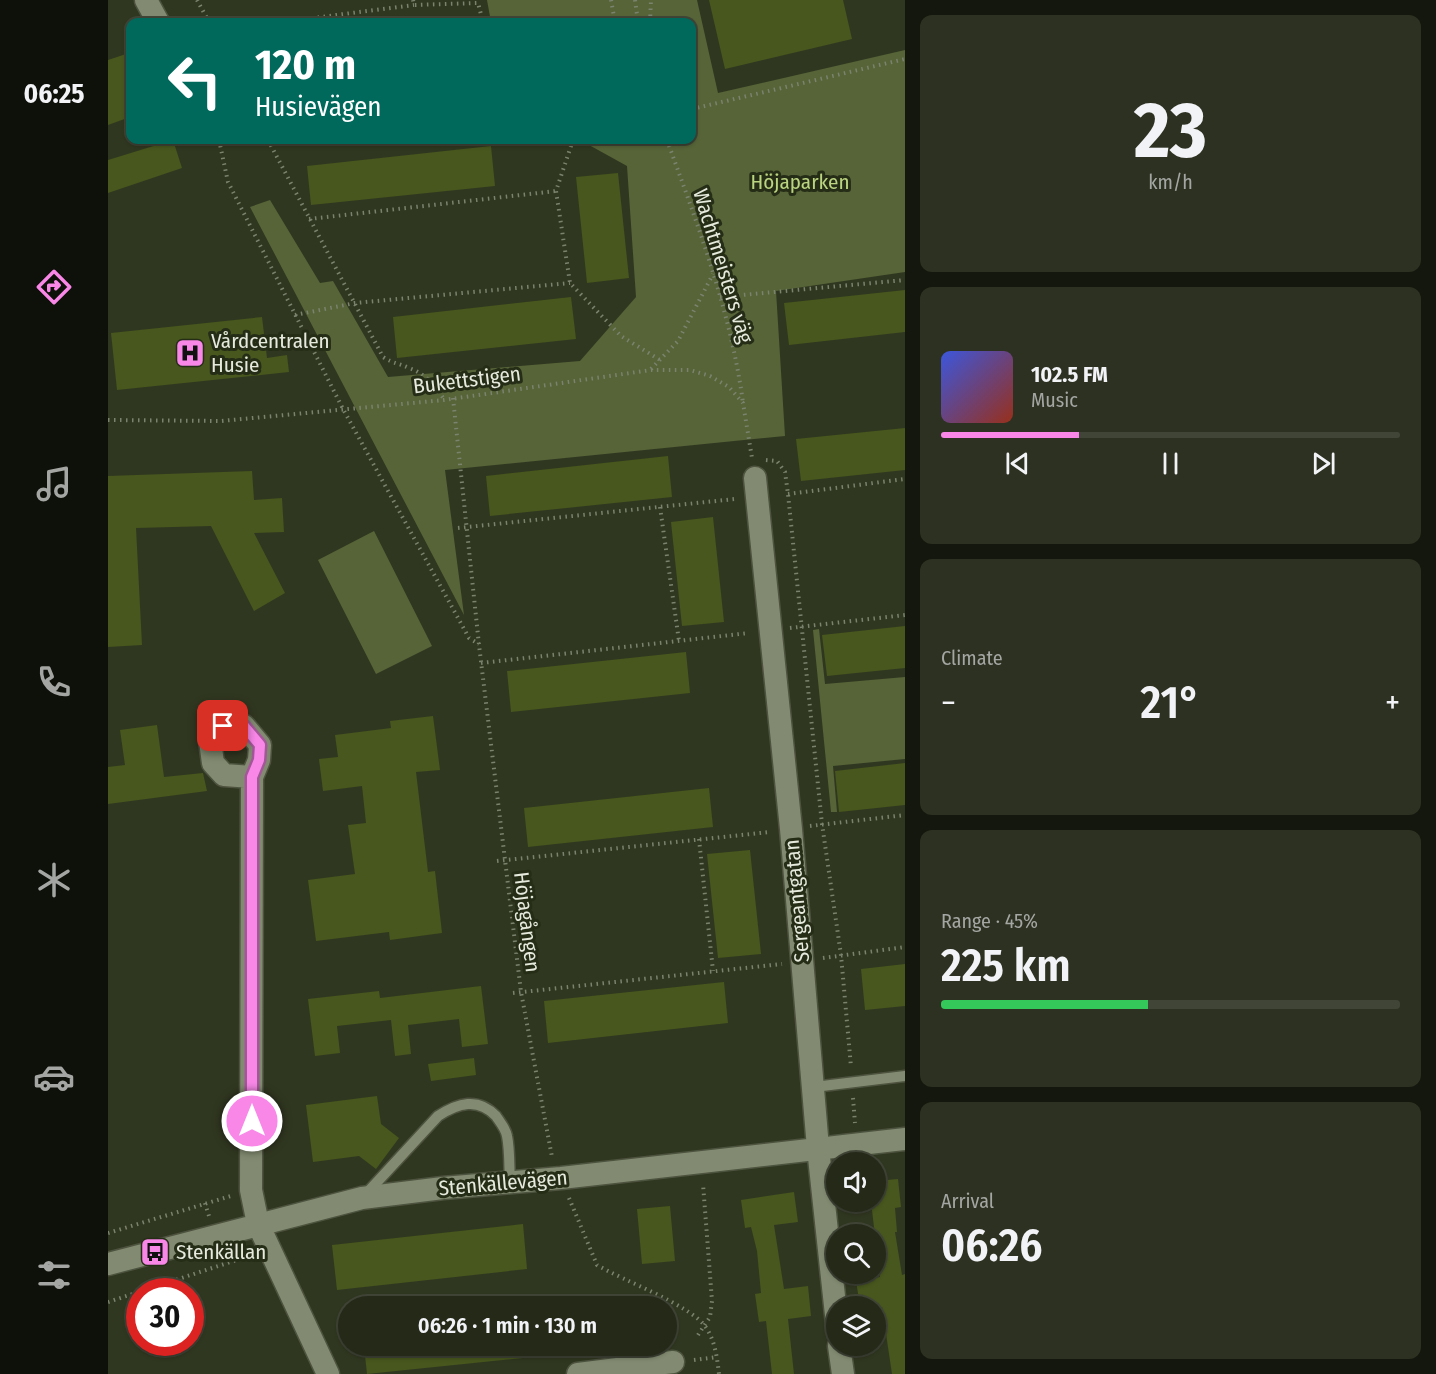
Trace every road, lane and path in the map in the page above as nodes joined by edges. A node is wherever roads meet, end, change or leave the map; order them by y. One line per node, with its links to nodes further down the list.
1 (146, 0): 7 (street)
2 (197, 0): 8 (path)
3 (611, 0): 11 (path)
4 (635, 0): 12 (path)
5 (651, 0): 13 (path)
6 (414, 2): 9 (path); 10 (path)
7 (156, 18)
8 (207, 18)
9 (308, 18)
10 (482, 18)
11 (614, 18)
12 (637, 18)
13 (650, 18)
14 (905, 59): 15 (path)
15 (696, 108)
16 (220, 144): 27 (path)
17 (270, 144): 21 (path)
18 (572, 144): 20 (path)
19 (668, 144): 22 (path, Wachtmeisters väg)
20 (556, 191): 21 (path); 24 (path)
21 (309, 219): 26 (path)
22 (713, 274): 25 (path, Wachtmeisters väg); 28 (path)
23 (905, 280): 25 (path)
24 (570, 283): 26 (path); 28 (path)
25 (720, 297): 32 (path, Wachtmeisters väg)
26 (355, 303): 27 (path); 31 (path)
27 (296, 315): 33 (path)
28 (660, 360): 29 (path)
29 (651, 370): 30 (path, Bukettstigen); 32 (path, Bukettstigen)
30 (453, 399): 31 (path, Bukettstigen); 38 (path, Höjagången)
31 (444, 400): 33 (path, Bukettstigen)
32 (743, 403): 36 (path)
33 (343, 409): 34 (path, Bukettstigen); 44 (path)
34 (108, 420)
35 (905, 480): 41 (path)
36 (756, 487): 37 (path); 42 (street, Sergeantgatan)
37 (660, 507): 38 (path); 43 (path)
38 (468, 527): 39 (path); 44 (path, Höjagången)
39 (458, 528)
40 (905, 615): 41 (path)
41 (801, 627): 42 (path); 48 (path)
42 (771, 631): 43 (path); 49 (street, Sergeantgatan)
43 (679, 641): 45 (path)
44 (479, 645): 45 (path, Höjagången)
45 (482, 663): 51 (path, Höjagången)
46 (252, 777): 68 (street)
47 (905, 815): 48 (path)
48 (822, 824): 49 (path); 54 (path)
49 (791, 829): 50 (path); 55 (street, Sergeantgatan)
50 (699, 839): 51 (path); 56 (path)
51 (504, 860): 52 (path); 57 (path, Höjagången)
52 (496, 861)
53 (905, 947): 54 (path)
54 (841, 955): 55 (path); 60 (path)
55 (802, 962): 56 (path); 61 (street, Sergeantgatan)
56 (713, 971): 57 (path)
57 (521, 992): 58 (path); 66 (path, Höjagången)
58 (513, 993)
59 (905, 1076): 60 (lane)
60 (852, 1082): 61 (lane); 63 (path)
61 (814, 1087): 64 (street, Sergeantgatan)
62 (905, 1139): 63 (street, Stenkällevägen)
63 (857, 1145): 64 (street, Stenkällevägen)
64 (818, 1148): 65 (street, Stenkällevägen); 74 (street, Sergeantgatan)
65 (701, 1162): 66 (street, Stenkällevägen); 76 (path)
66 (561, 1178): 67 (street, Stenkällevägen); 76 (path, Höjagången)
67 (510, 1183): 69 (street, Stenkällevägen); 69 (lane)
68 (251, 1190): 70 (street); 71 (path)
69 (362, 1198): 70 (street, Stenkällevägen)
70 (258, 1224): 72 (street); 73 (street, Stenkällevägen)
71 (108, 1233)
72 (270, 1251): 75 (path); 80 (street)
73 (108, 1264)
74 (834, 1296)
75 (108, 1302)
76 (705, 1327): 77 (path); 82 (path, Höjagången)
77 (698, 1335)
78 (840, 1356): 83 (street)
79 (673, 1362): 81 (street)
80 (328, 1374)
81 (578, 1374)
82 (719, 1374)
83 (843, 1374)

